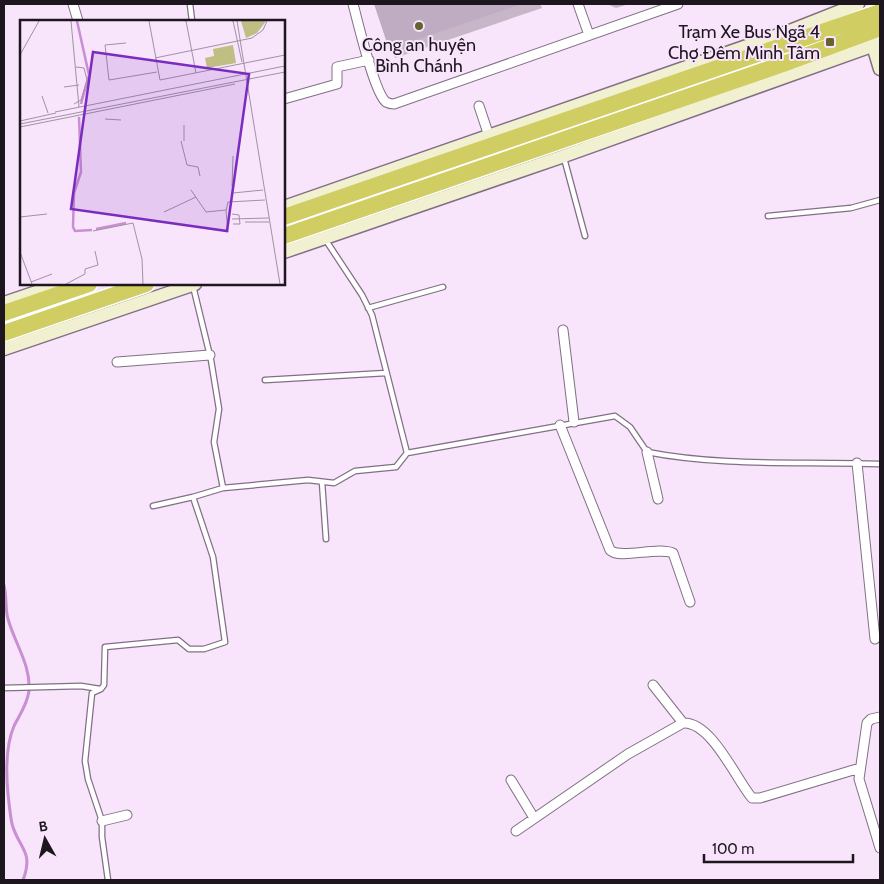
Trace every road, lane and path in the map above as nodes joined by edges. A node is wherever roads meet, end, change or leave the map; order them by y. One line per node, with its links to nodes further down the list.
1 (74, 4): 7 (street)
2 (190, 4): 8 (lane)
3 (353, 4): 11 (street)
4 (578, 4): 10 (street)
5 (678, 4): 10 (street)
6 (880, 12): 9 (highway)
7 (78, 20)
8 (192, 20)
9 (867, 22): 12 (street); 15 (street); 16 (street); 20 (highway); 21 (highway)
10 (589, 35): 11 (street)
11 (369, 60): 13 (street)
12 (880, 69)
13 (285, 100)
14 (479, 106): 15 (street)
15 (490, 136): 18 (street)
16 (564, 156): 22 (lane); 23 (street)
17 (880, 200): 19 (lane)
18 (285, 207)
19 (768, 216)
20 (285, 217)
21 (285, 236)
22 (585, 236)
23 (325, 238): 24 (street); 32 (lane)
24 (285, 252)
25 (57, 285): 31 (street)
26 (86, 285): 33 (highway)
27 (143, 285): 35 (highway)
28 (191, 285): 36 (street)
29 (194, 285): 37 (lane)
30 (443, 286): 32 (lane)
31 (4, 303)
32 (368, 308): 39 (lane)
33 (4, 313)
34 (563, 330): 41 (street)
35 (4, 333)
36 (4, 349)
37 (210, 355): 38 (street); 48 (lane)
38 (117, 362)
39 (386, 373): 40 (lane); 44 (lane)
40 (264, 380)
41 (574, 422): 42 (lane); 43 (lane)
42 (560, 425): 44 (lane); 53 (street)
43 (647, 452): 45 (lane); 50 (street)
44 (408, 453): 47 (lane)
45 (858, 463): 46 (lane); 54 (street)
46 (880, 464)
47 (322, 482): 48 (lane); 52 (lane)
48 (223, 488): 49 (lane)
49 (193, 497): 51 (lane); 57 (lane)
50 (658, 500)
51 (153, 506)
52 (326, 539)
53 (690, 602)
54 (874, 640)
55 (653, 686): 59 (street)
56 (4, 688): 57 (lane)
57 (101, 689): 64 (lane)
58 (880, 717): 60 (street)
59 (683, 723): 60 (street); 63 (street)
60 (860, 768): 66 (street)
61 (511, 780): 63 (street)
62 (127, 815): 64 (street)
63 (534, 818): 65 (street)
64 (102, 822): 67 (lane)
65 (516, 831)
66 (880, 848)
67 (108, 880)

